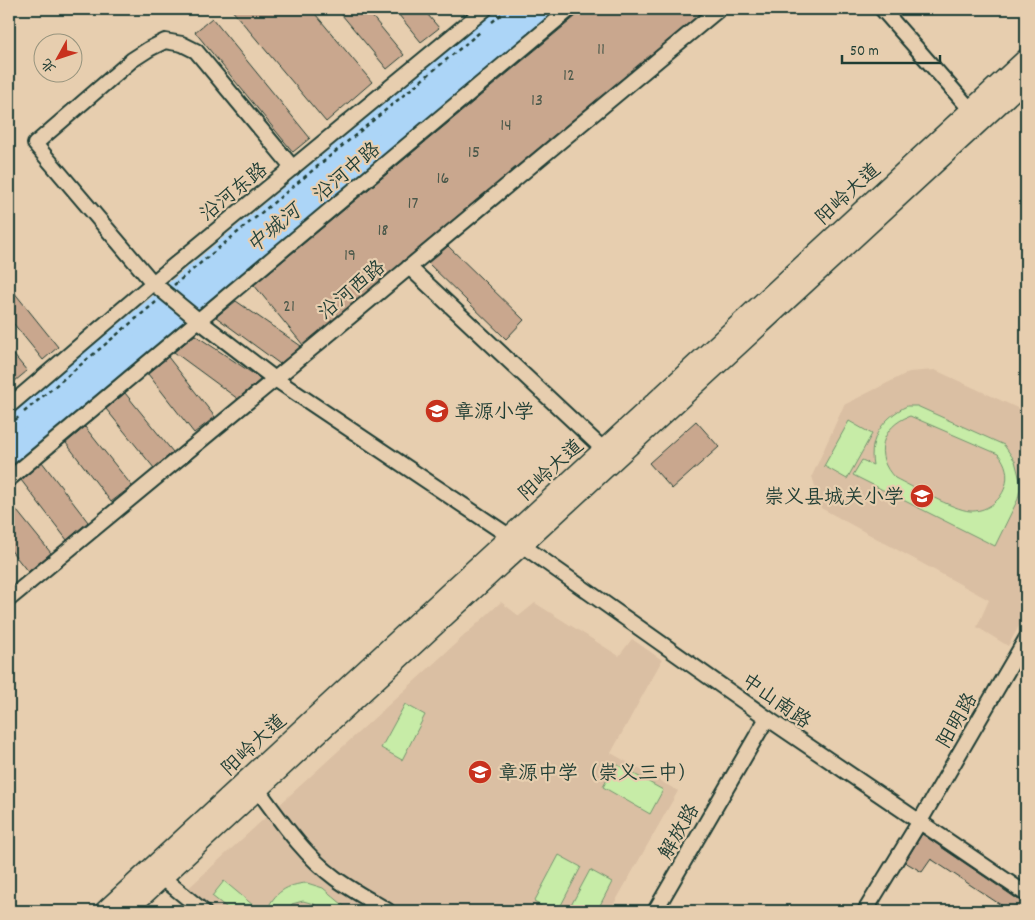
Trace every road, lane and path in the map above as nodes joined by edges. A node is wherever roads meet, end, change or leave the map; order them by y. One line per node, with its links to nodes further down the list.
1 (485, 9): 9 (street, 沿河东路)
2 (508, 9): 12 (path)
3 (570, 9): 13 (street, 沿河中路)
4 (719, 9): 10 (street, 沿河西路)
5 (882, 9): 8 (street)
6 (1026, 58): 8 (main road, 阳岭大道)
7 (1026, 80): 19 (main road, 阳岭大道)
8 (970, 109): 17 (main road, 阳岭大道)
9 (293, 168): 11 (street, 沿河东路); 11 (street, 中山南路)
10 (408, 267): 14 (street, 沿河西路); 17 (street)
11 (153, 283): 12 (street, 中山南路); 15 (street, 沿河东路)
12 (166, 293): 13 (street, 中山南路); 16 (path)
13 (194, 316): 14 (street, 中山南路); 18 (street, 沿河中路)
14 (275, 379): 19 (street, 中山南路); 20 (street, 沿河西路)
15 (9, 406)
16 (9, 425)
17 (603, 448): 19 (main road, 阳岭大道)
18 (9, 479)
19 (516, 541): 22 (street, 中山南路); 23 (main road, 阳岭大道); 27 (main road, 阳岭大道)
20 (9, 598)
21 (1026, 639): 24 (street, 阳明路)
22 (767, 718): 24 (street, 中山南路); 31 (street, 解放路)
23 (258, 790): 25 (main road, 阳岭大道); 30 (street)
24 (920, 821): 26 (street, 中山南路); 32 (street, 阳明路)
25 (164, 879): 28 (main road, 阳岭大道); 29 (street)
26 (1026, 894)
27 (104, 911)
28 (127, 911)
29 (203, 911)
30 (388, 911)
31 (655, 911)
32 (865, 911)

